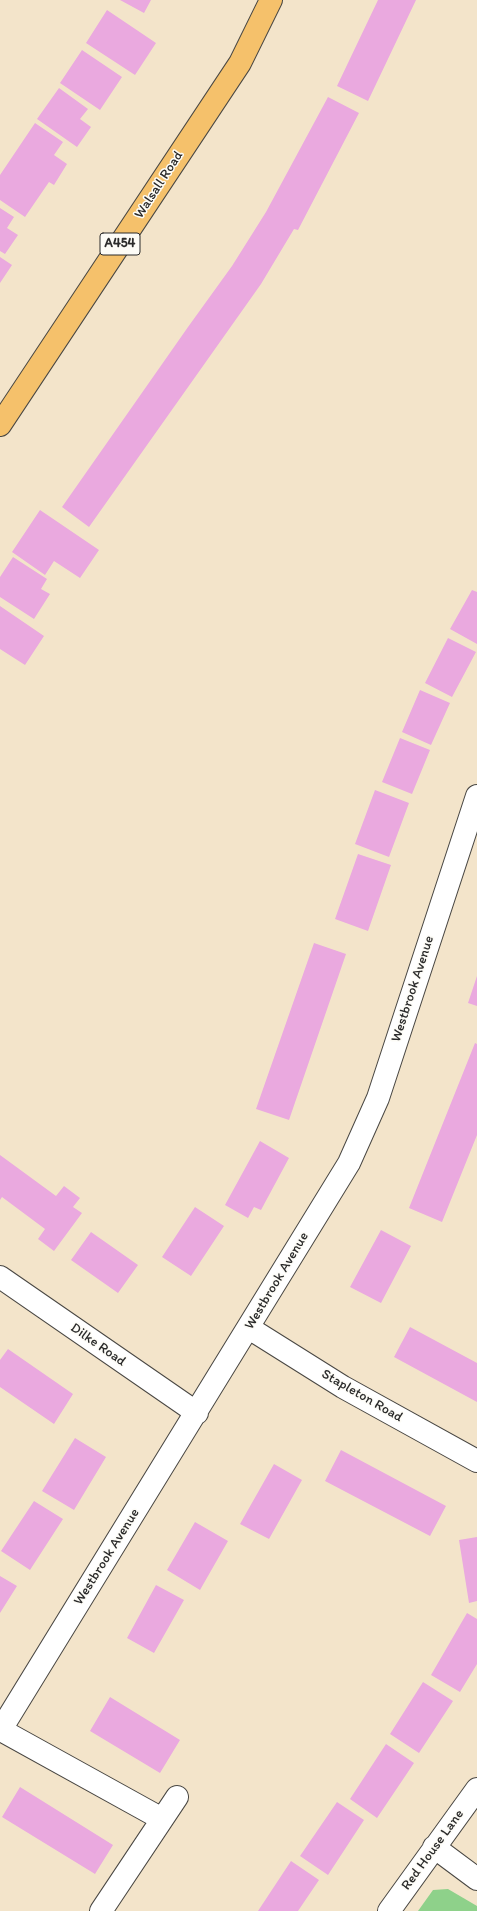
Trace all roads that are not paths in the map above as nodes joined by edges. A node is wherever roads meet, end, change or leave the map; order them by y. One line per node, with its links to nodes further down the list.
1 (271, 0): 2 (main road, Walsall Road / A454)
2 (0, 425)
3 (477, 796): 5 (street, Westbrook Avenue)
4 (0, 1277): 6 (street, Dilke Road)
5 (249, 1328): 6 (street, Westbrook Avenue); 7 (street, Stapleton Road)
6 (196, 1413): 8 (street, Westbrook Avenue)
7 (477, 1461)
8 (0, 1730): 11 (street, Westbrook Avenue)
9 (477, 1789): 12 (street, Red House Lane)
10 (177, 1797): 11 (street)
11 (162, 1819): 14 (street)
12 (434, 1847): 13 (street); 15 (street, Red House Lane)
13 (477, 1880)
14 (102, 1911)
15 (389, 1911)

